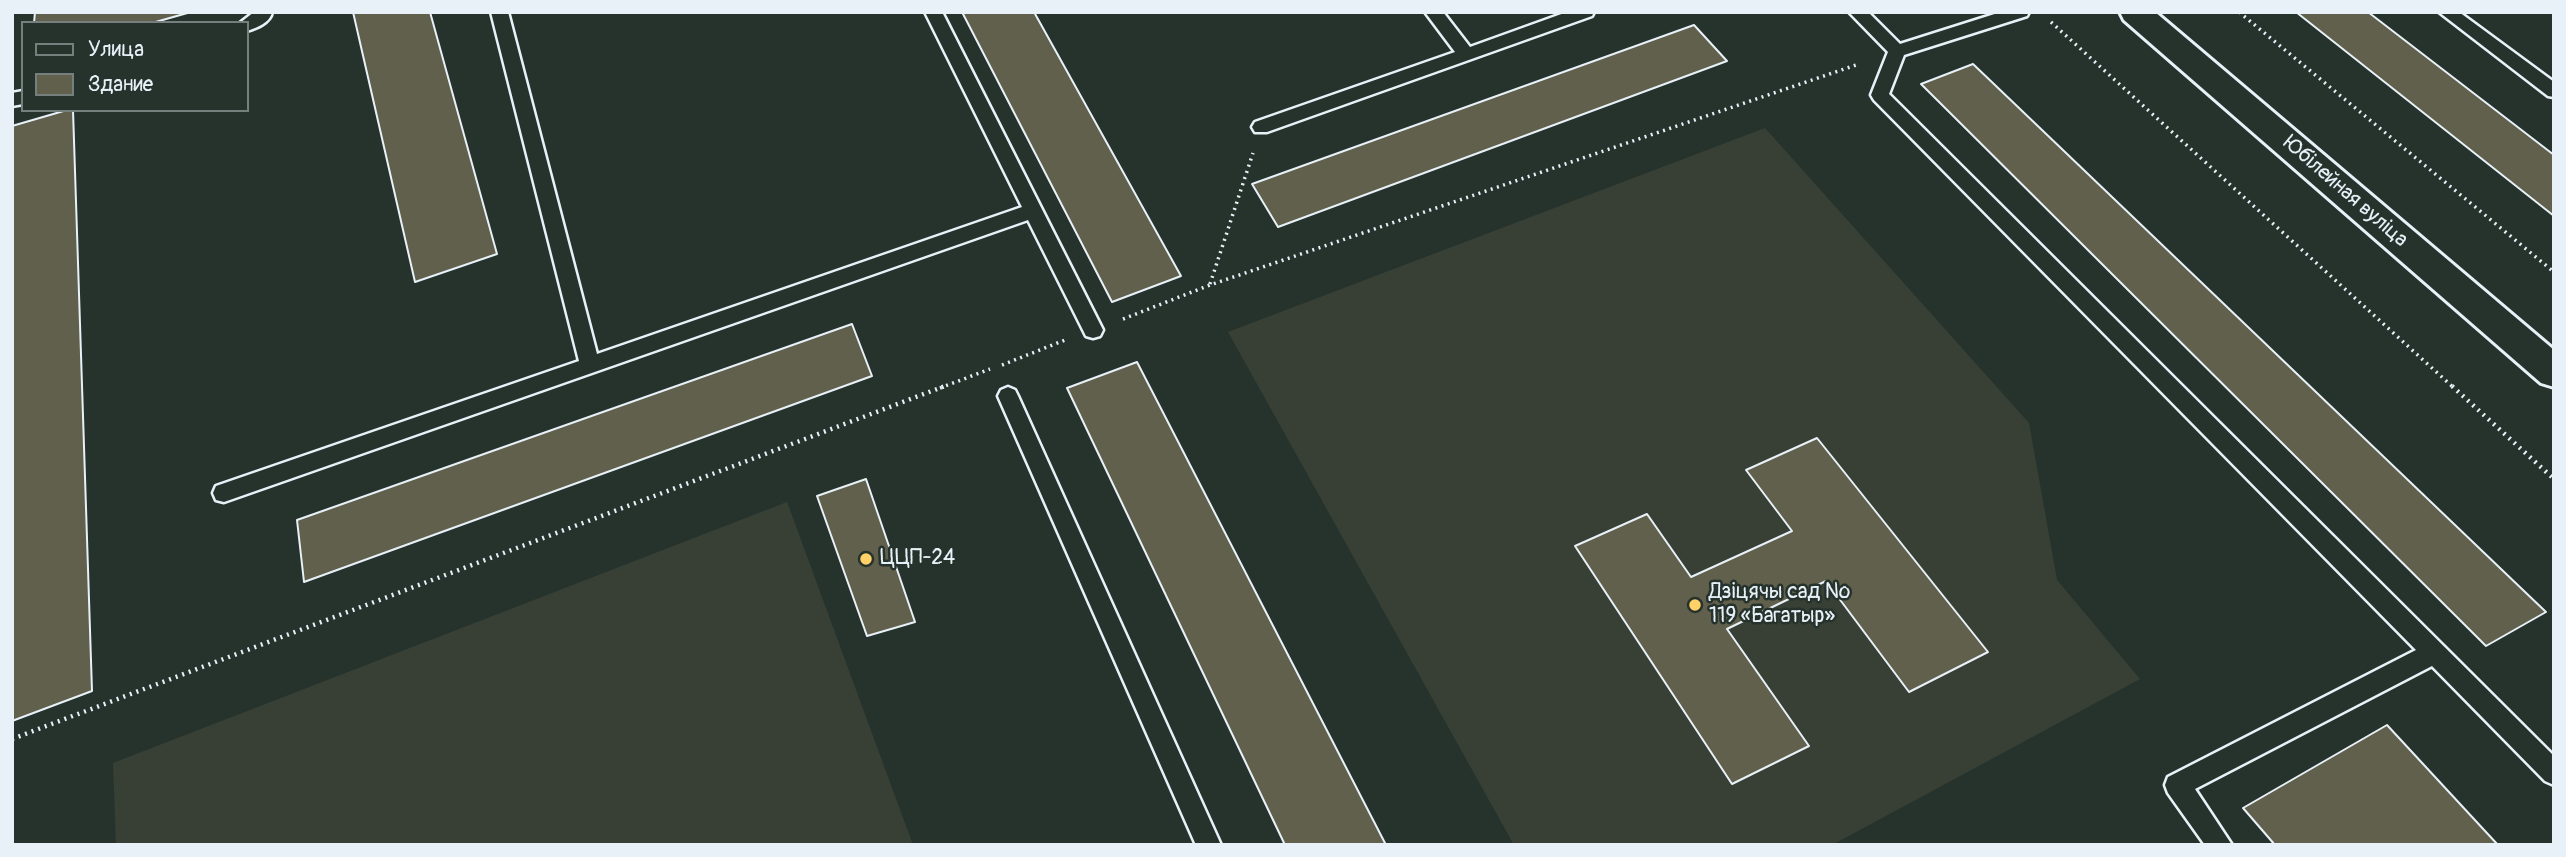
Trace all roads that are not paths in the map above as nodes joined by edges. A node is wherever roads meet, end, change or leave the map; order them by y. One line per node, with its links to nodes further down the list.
1 (262, 12): 10 (lane)
2 (499, 12): 17 (lane)
3 (933, 12): 15 (lane)
4 (1433, 12): 12 (lane)
5 (1586, 12): 12 (lane)
6 (1857, 12): 11 (lane)
7 (2021, 12): 11 (lane)
8 (2136, 12): 18 (main road, Юбілейная вуліца)
9 (2447, 12): 13 (lane)
10 (248, 24)
11 (1897, 51): 21 (lane)
12 (1466, 54): 14 (lane)
13 (2554, 91)
14 (1261, 127)
15 (1033, 211): 16 (lane); 17 (lane)
16 (1093, 330)
17 (590, 366): 20 (lane)
18 (2554, 372)
19 (1008, 396): 23 (lane)
20 (224, 493)
21 (2436, 652): 22 (lane); 24 (lane)
22 (2554, 774)
23 (1209, 845)
24 (2220, 845)

